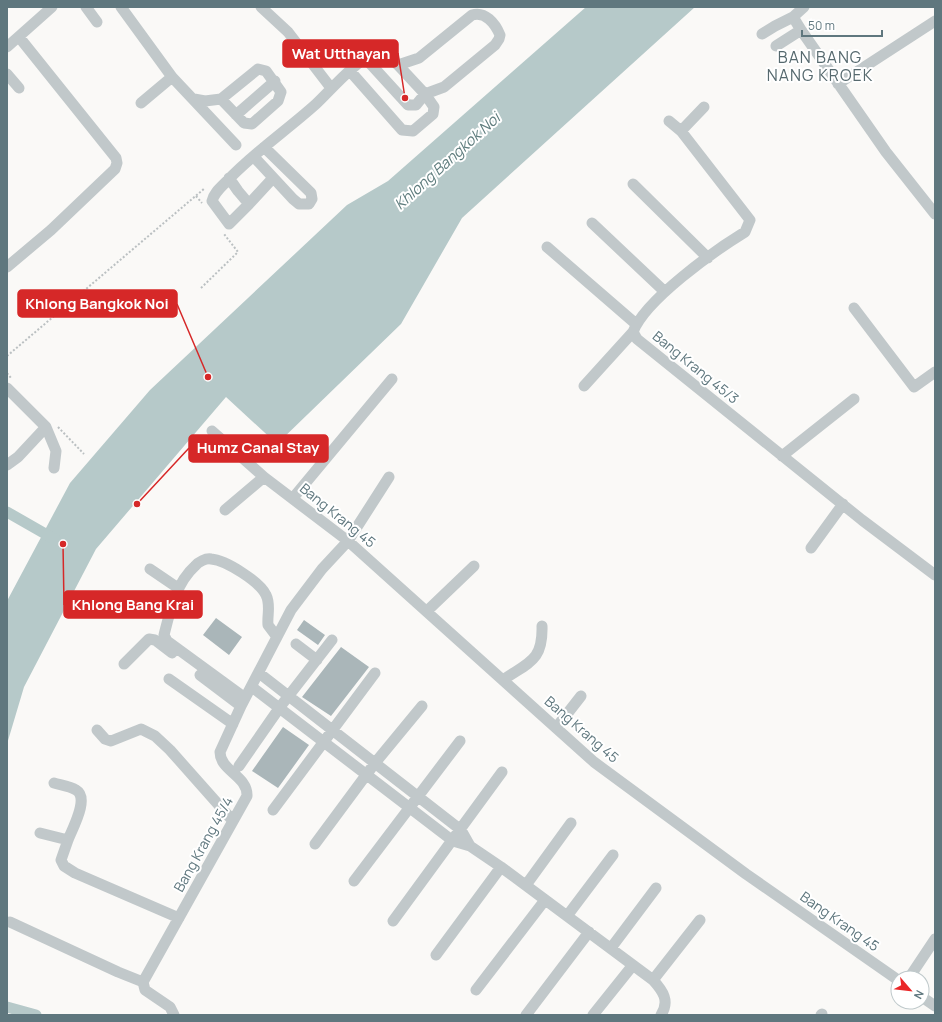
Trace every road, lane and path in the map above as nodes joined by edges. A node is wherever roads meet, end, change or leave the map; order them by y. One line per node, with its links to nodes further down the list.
1 (52, 7): 11 (street)
2 (86, 7): 8 (street)
3 (121, 7): 18 (street)
4 (261, 7): 22 (street)
5 (804, 7): 6 (street)
6 (793, 17): 9 (street); 10 (street)
7 (935, 21): 20 (street)
8 (97, 22)
9 (801, 30): 12 (street); 20 (street)
10 (762, 34)
11 (19, 37): 13 (street); 46 (street)
12 (776, 46)
13 (7, 47)
14 (366, 59): 15 (street); 16 (street); 23 (street)
15 (398, 66): 23 (street); 23 (street)
16 (350, 71): 22 (street); 23 (street)
17 (7, 74): 21 (street)
18 (172, 77): 24 (street); 26 (street)
19 (275, 81): 25 (street); 28 (street); 28 (street)
20 (838, 84): 41 (street)
21 (19, 88)
22 (331, 88): 32 (street)
23 (426, 94)
24 (194, 99): 25 (street); 31 (street)
25 (221, 99): 28 (street)
26 (141, 102)
27 (704, 107): 30 (street)
28 (236, 115)
29 (669, 121): 30 (street, Bang Krang 45/3)
30 (681, 131): 45 (street, Bang Krang 45/3)
31 (236, 146)
32 (264, 147): 33 (street); 35 (street)
33 (254, 157): 34 (street); 35 (street)
34 (229, 178): 39 (street); 39 (street)
35 (273, 178): 39 (street)
36 (633, 184): 45 (street)
37 (207, 187): 38 (path)
38 (196, 196): 40 (path); 51 (path)
39 (249, 204)
40 (205, 207)
41 (935, 214)
42 (592, 223): 48 (street)
43 (221, 230): 47 (path)
44 (547, 247): 50 (street)
45 (708, 258): 48 (street, Bang Krang 45/3)
46 (7, 267)
47 (201, 288)
48 (664, 292): 50 (street, Bang Krang 45/3)
49 (854, 308): 52 (street)
50 (635, 328): 54 (street); 59 (street, Bang Krang 45/3)
51 (7, 356)
52 (935, 372)
53 (392, 379): 64 (street)
54 (584, 386)
55 (7, 388): 57 (street)
56 (854, 399): 59 (street)
57 (46, 427): 60 (street); 61 (street)
58 (212, 431): 62 (street, Bang Krang 45)
59 (782, 456): 65 (street, Bang Krang 45/3)
60 (7, 465)
61 (54, 468)
62 (264, 477): 64 (street, Bang Krang 45); 66 (street)
63 (388, 477): 67 (street, Bang Krang 45/4)
64 (293, 498): 67 (street, Bang Krang 45)
65 (843, 504): 68 (street); 71 (street, Bang Krang 45/3)
66 (225, 510)
67 (348, 541): 73 (street, Bang Krang 45); 75 (street, Bang Krang 45/4)
68 (811, 548)
69 (474, 566): 73 (street)
70 (150, 569): 72 (street)
71 (935, 575)
72 (178, 588): 75 (street); 87 (street)
73 (427, 611): 83 (street, Bang Krang 45)
74 (542, 626): 83 (street)
75 (278, 636): 80 (street, Bang Krang 45/4)
76 (332, 640): 78 (street)
77 (296, 644): 78 (street)
78 (317, 660): 85 (street)
79 (124, 664): 87 (street)
80 (260, 673): 84 (street, Bang Krang 45/4); 85 (street)
81 (375, 673): 92 (street)
82 (169, 679): 90 (street)
83 (503, 680): 91 (street, Bang Krang 45)
84 (252, 687): 87 (street, Bang Krang 45/4); 89 (street)
85 (289, 696): 89 (street); 92 (street)
86 (581, 696): 91 (street)
87 (243, 702): 90 (street, Bang Krang 45/4)
88 (422, 706): 96 (street)
89 (280, 707): 94 (street); 97 (street)
90 (233, 724): 104 (street, Bang Krang 45/4)
91 (556, 728): 129 (street, Bang Krang 45)
92 (333, 729): 94 (street); 96 (street)
93 (97, 730): 104 (street)
94 (324, 741): 99 (street); 103 (street)
95 (460, 741): 101 (street)
96 (375, 763): 99 (street); 101 (street)
97 (239, 766)
98 (502, 772): 106 (street)
99 (366, 776): 102 (street); 110 (street)
100 (54, 783): 108 (street)
101 (418, 797): 102 (street); 106 (street)
102 (410, 809): 109 (street); 114 (street)
103 (273, 810)
104 (236, 816): 119 (street, Bang Krang 45/4)
105 (571, 823): 115 (street)
106 (461, 830): 109 (street); 111 (street)
107 (40, 833): 108 (street)
108 (68, 840): 119 (street)
109 (453, 841): 111 (street); 121 (street)
110 (315, 844)
111 (470, 846): 113 (street)
112 (613, 855): 118 (street)
113 (501, 867): 115 (street); 126 (street)
114 (354, 881)
115 (526, 885): 117 (street)
116 (656, 888): 125 (street)
117 (545, 900): 118 (street); 132 (street)
118 (567, 916): 123 (street)
119 (179, 918): 131 (street, Bang Krang 45/4)
120 (700, 920): 130 (street)
121 (393, 921)
122 (10, 922): 131 (street)
123 (589, 932): 125 (street); 134 (street)
124 (935, 939): 128 (street)
125 (611, 948): 127 (street)
126 (436, 955)
127 (633, 965): 130 (street); 135 (street)
128 (914, 970)
129 (890, 974)
130 (653, 980): 136 (street)
131 (143, 982): 133 (street)
132 (476, 990)
133 (174, 1015)
134 (526, 1015)
135 (593, 1015)
136 (661, 1015)

